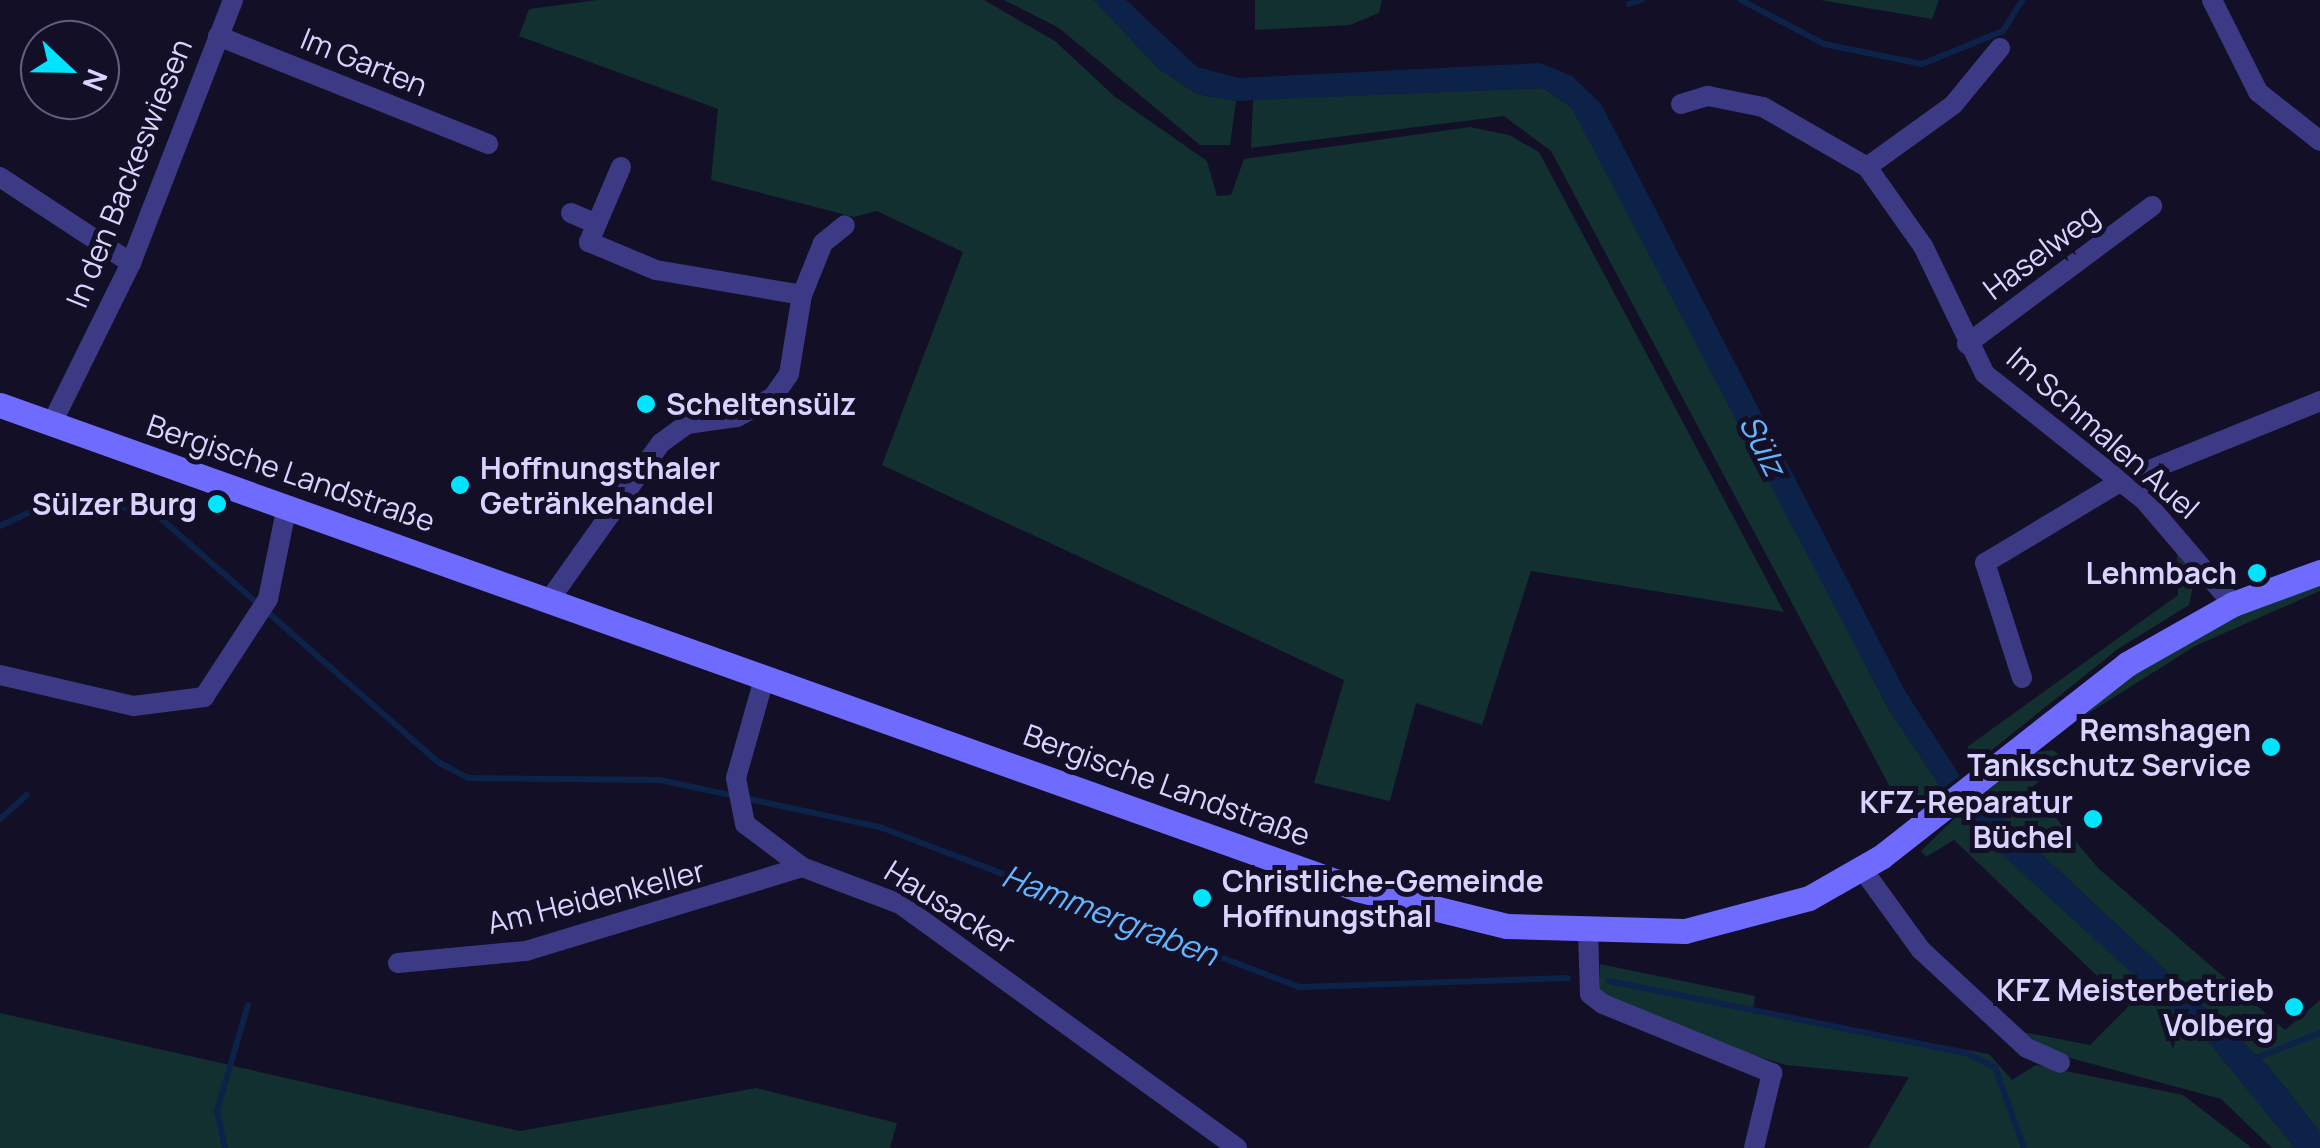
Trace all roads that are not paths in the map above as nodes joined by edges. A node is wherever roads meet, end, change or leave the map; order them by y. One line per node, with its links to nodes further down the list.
1 (233, 0): 3 (street, In den Backeswiesen)
2 (2212, 0): 6 (street)
3 (218, 36): 7 (street, Im Garten); 15 (street, In den Backeswiesen)
4 (2000, 48): 9 (street)
5 (1681, 104): 9 (street, Im Schmalen Auel)
6 (2320, 140)
7 (488, 144)
8 (621, 167): 13 (street)
9 (1868, 167): 17 (street, Im Schmalen Auel)
10 (0, 177): 15 (street)
11 (2152, 206): 17 (street, Haselweg)
12 (571, 213): 13 (street)
13 (597, 224): 16 (street)
14 (845, 225): 16 (street)
15 (131, 263): 20 (street, In den Backeswiesen)
16 (802, 296): 24 (street)
17 (1967, 344): 21 (street, Im Schmalen Auel)
18 (2320, 402): 21 (street)
19 (0, 404): 20 (main road, Bergische Landstraße)
20 (52, 423): 22 (main road, Bergische Landstraße)
21 (2120, 482): 25 (street, Im Schmalen Auel); 27 (street)
22 (288, 506): 24 (main road, Bergische Landstraße); 26 (street)
23 (2320, 572): 25 (main road, Bergische Landstraße)
24 (550, 599): 28 (main road, Bergische Landstraße)
25 (2233, 604): 30 (main road, Bergische Landstraße)
26 (0, 675)
27 (2022, 678)
28 (764, 679): 29 (street, Hausacker); 31 (main road, Bergische Landstraße)
29 (802, 867): 32 (street, Am Heidenkeller); 34 (street, Hausacker)
30 (1863, 870): 31 (main road, Bergische Landstraße); 33 (street)
31 (1588, 930): 35 (street)
32 (398, 963)
33 (2060, 1064)
34 (1237, 1148)
35 (1754, 1148)

